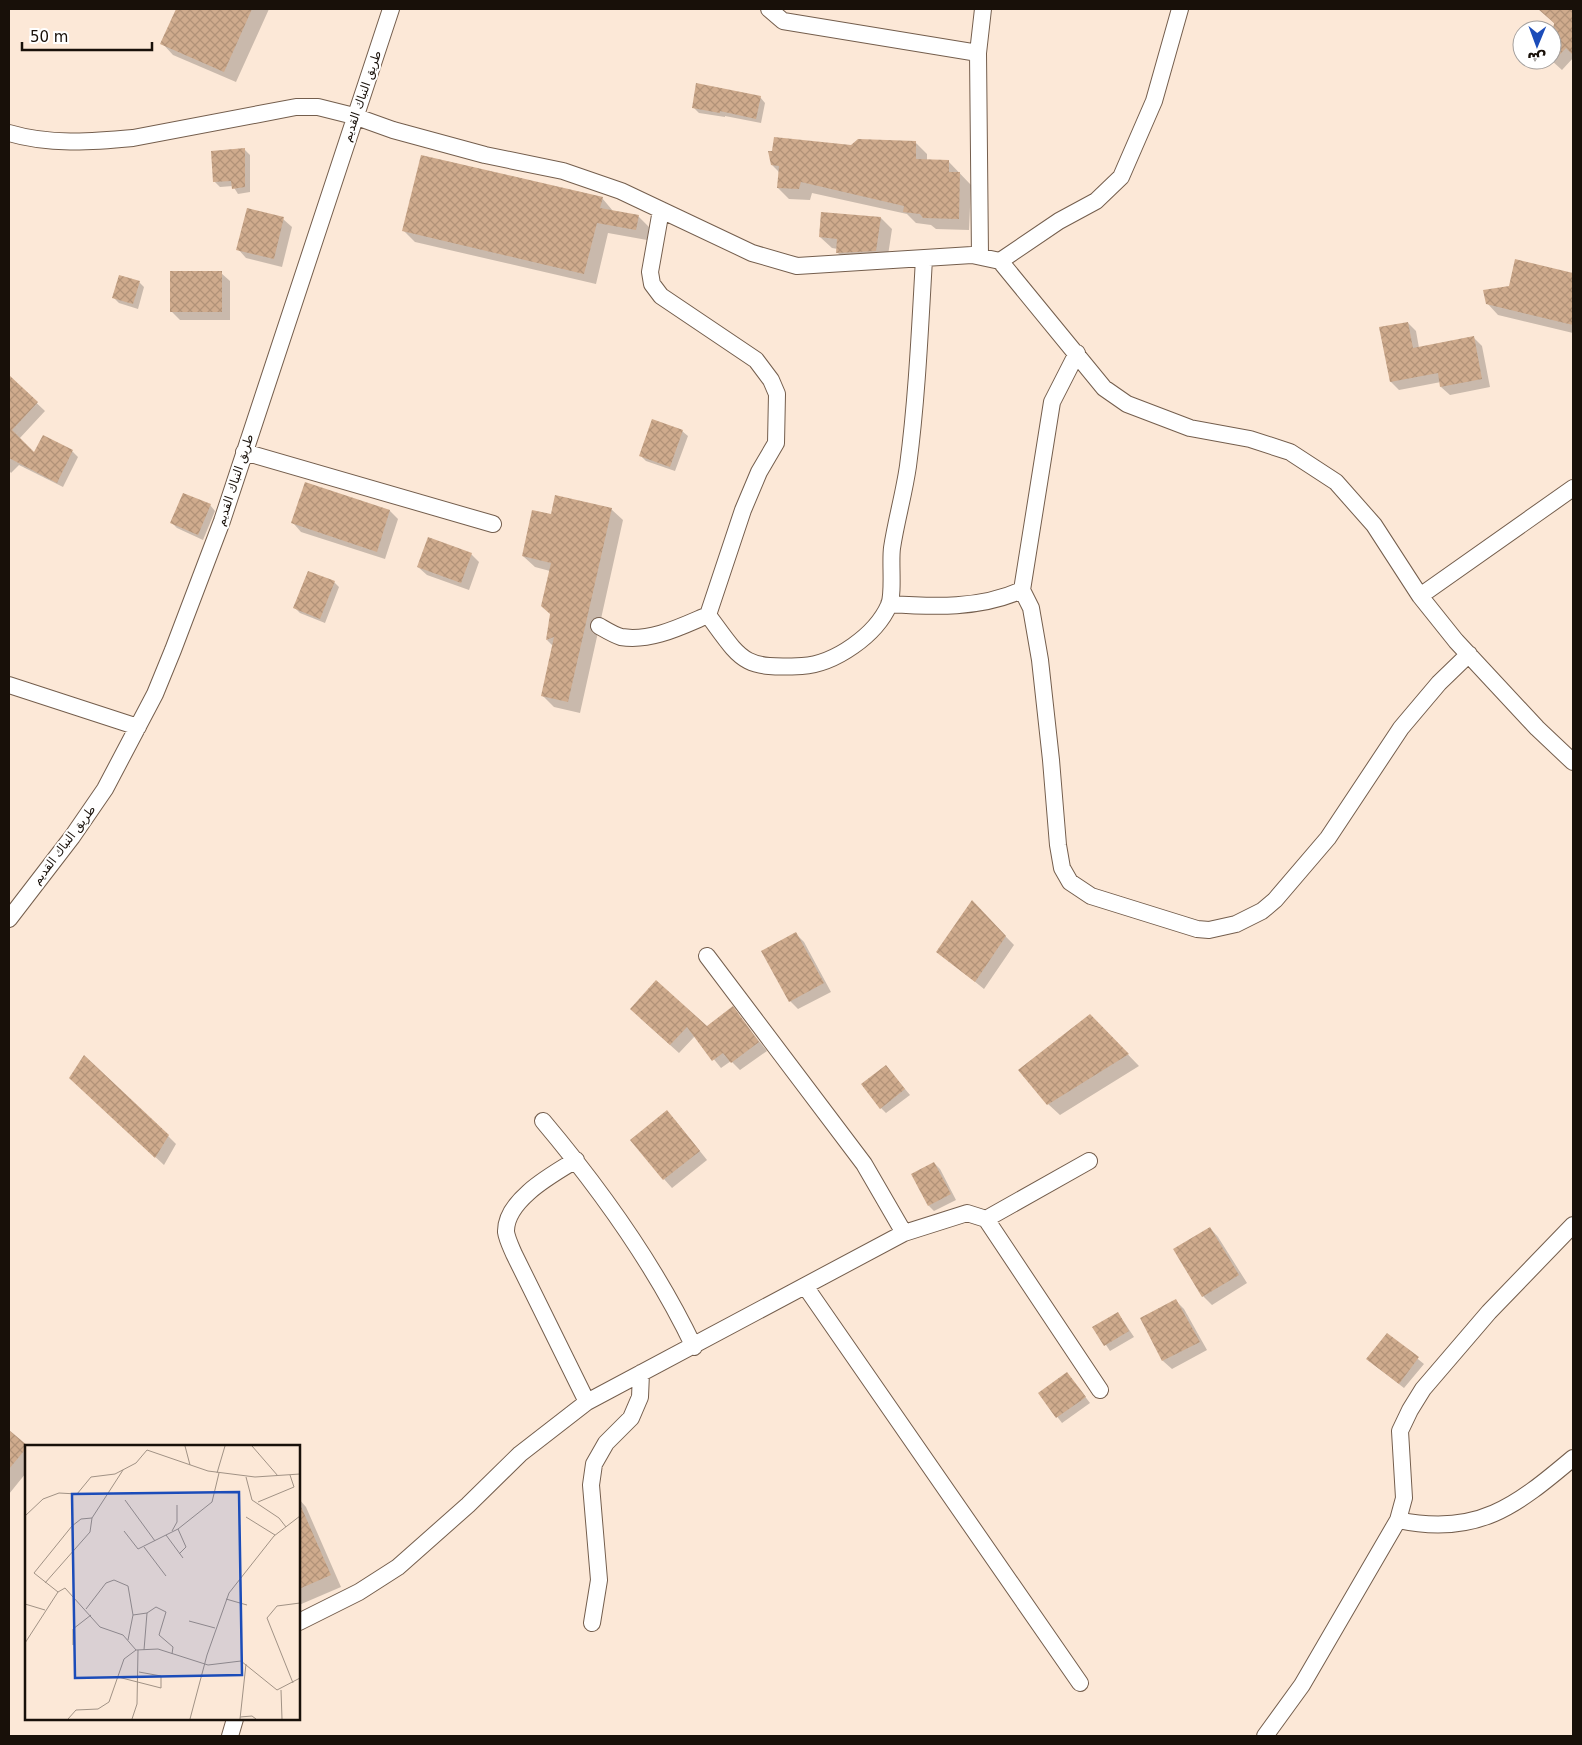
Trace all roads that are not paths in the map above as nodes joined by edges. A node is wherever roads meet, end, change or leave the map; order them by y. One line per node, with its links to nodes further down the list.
1 (391, 9): 6 (street, طريق النباك القديم)
2 (769, 9): 5 (street)
3 (983, 9): 5 (street)
4 (1180, 9): 11 (street)
5 (978, 53): 9 (street)
6 (354, 116): 7 (street); 8 (street); 13 (street, طريق النباك القديم)
7 (9, 133)
8 (661, 210): 10 (street); 19 (street)
9 (980, 256): 10 (street); 11 (street)
10 (924, 259): 18 (street)
11 (1000, 262): 12 (street)
12 (1077, 353): 16 (street); 17 (street)
13 (244, 452): 15 (street); 23 (street, طريق النباك القديم)
14 (1573, 488): 17 (street)
15 (493, 524)
16 (1022, 590): 18 (street); 21 (street)
17 (1420, 596): 21 (street)
18 (889, 604): 19 (street)
19 (708, 615): 20 (street)
20 (600, 626)
21 (1469, 654): 24 (street)
22 (9, 685): 23 (street)
23 (138, 728): 25 (street, طريق النباك القديم)
24 (1573, 762)
25 (9, 919)
26 (707, 956): 32 (street)
27 (543, 1121): 28 (street)
28 (576, 1160): 34 (street); 37 (street)
29 (1089, 1161): 30 (street)
30 (986, 1219): 32 (street); 36 (street)
31 (1573, 1226): 39 (street)
32 (904, 1233): 33 (street)
33 (805, 1286): 34 (street); 42 (street)
34 (694, 1347): 35 (street)
35 (641, 1373): 37 (street); 41 (street)
36 (1100, 1390)
37 (587, 1402): 40 (street)
38 (1573, 1458): 39 (street)
39 (1398, 1520): 45 (street)
40 (300, 1622)
41 (592, 1623)
42 (1080, 1683)
43 (235, 1720): 44 (street)
44 (230, 1736)
45 (1265, 1736)

